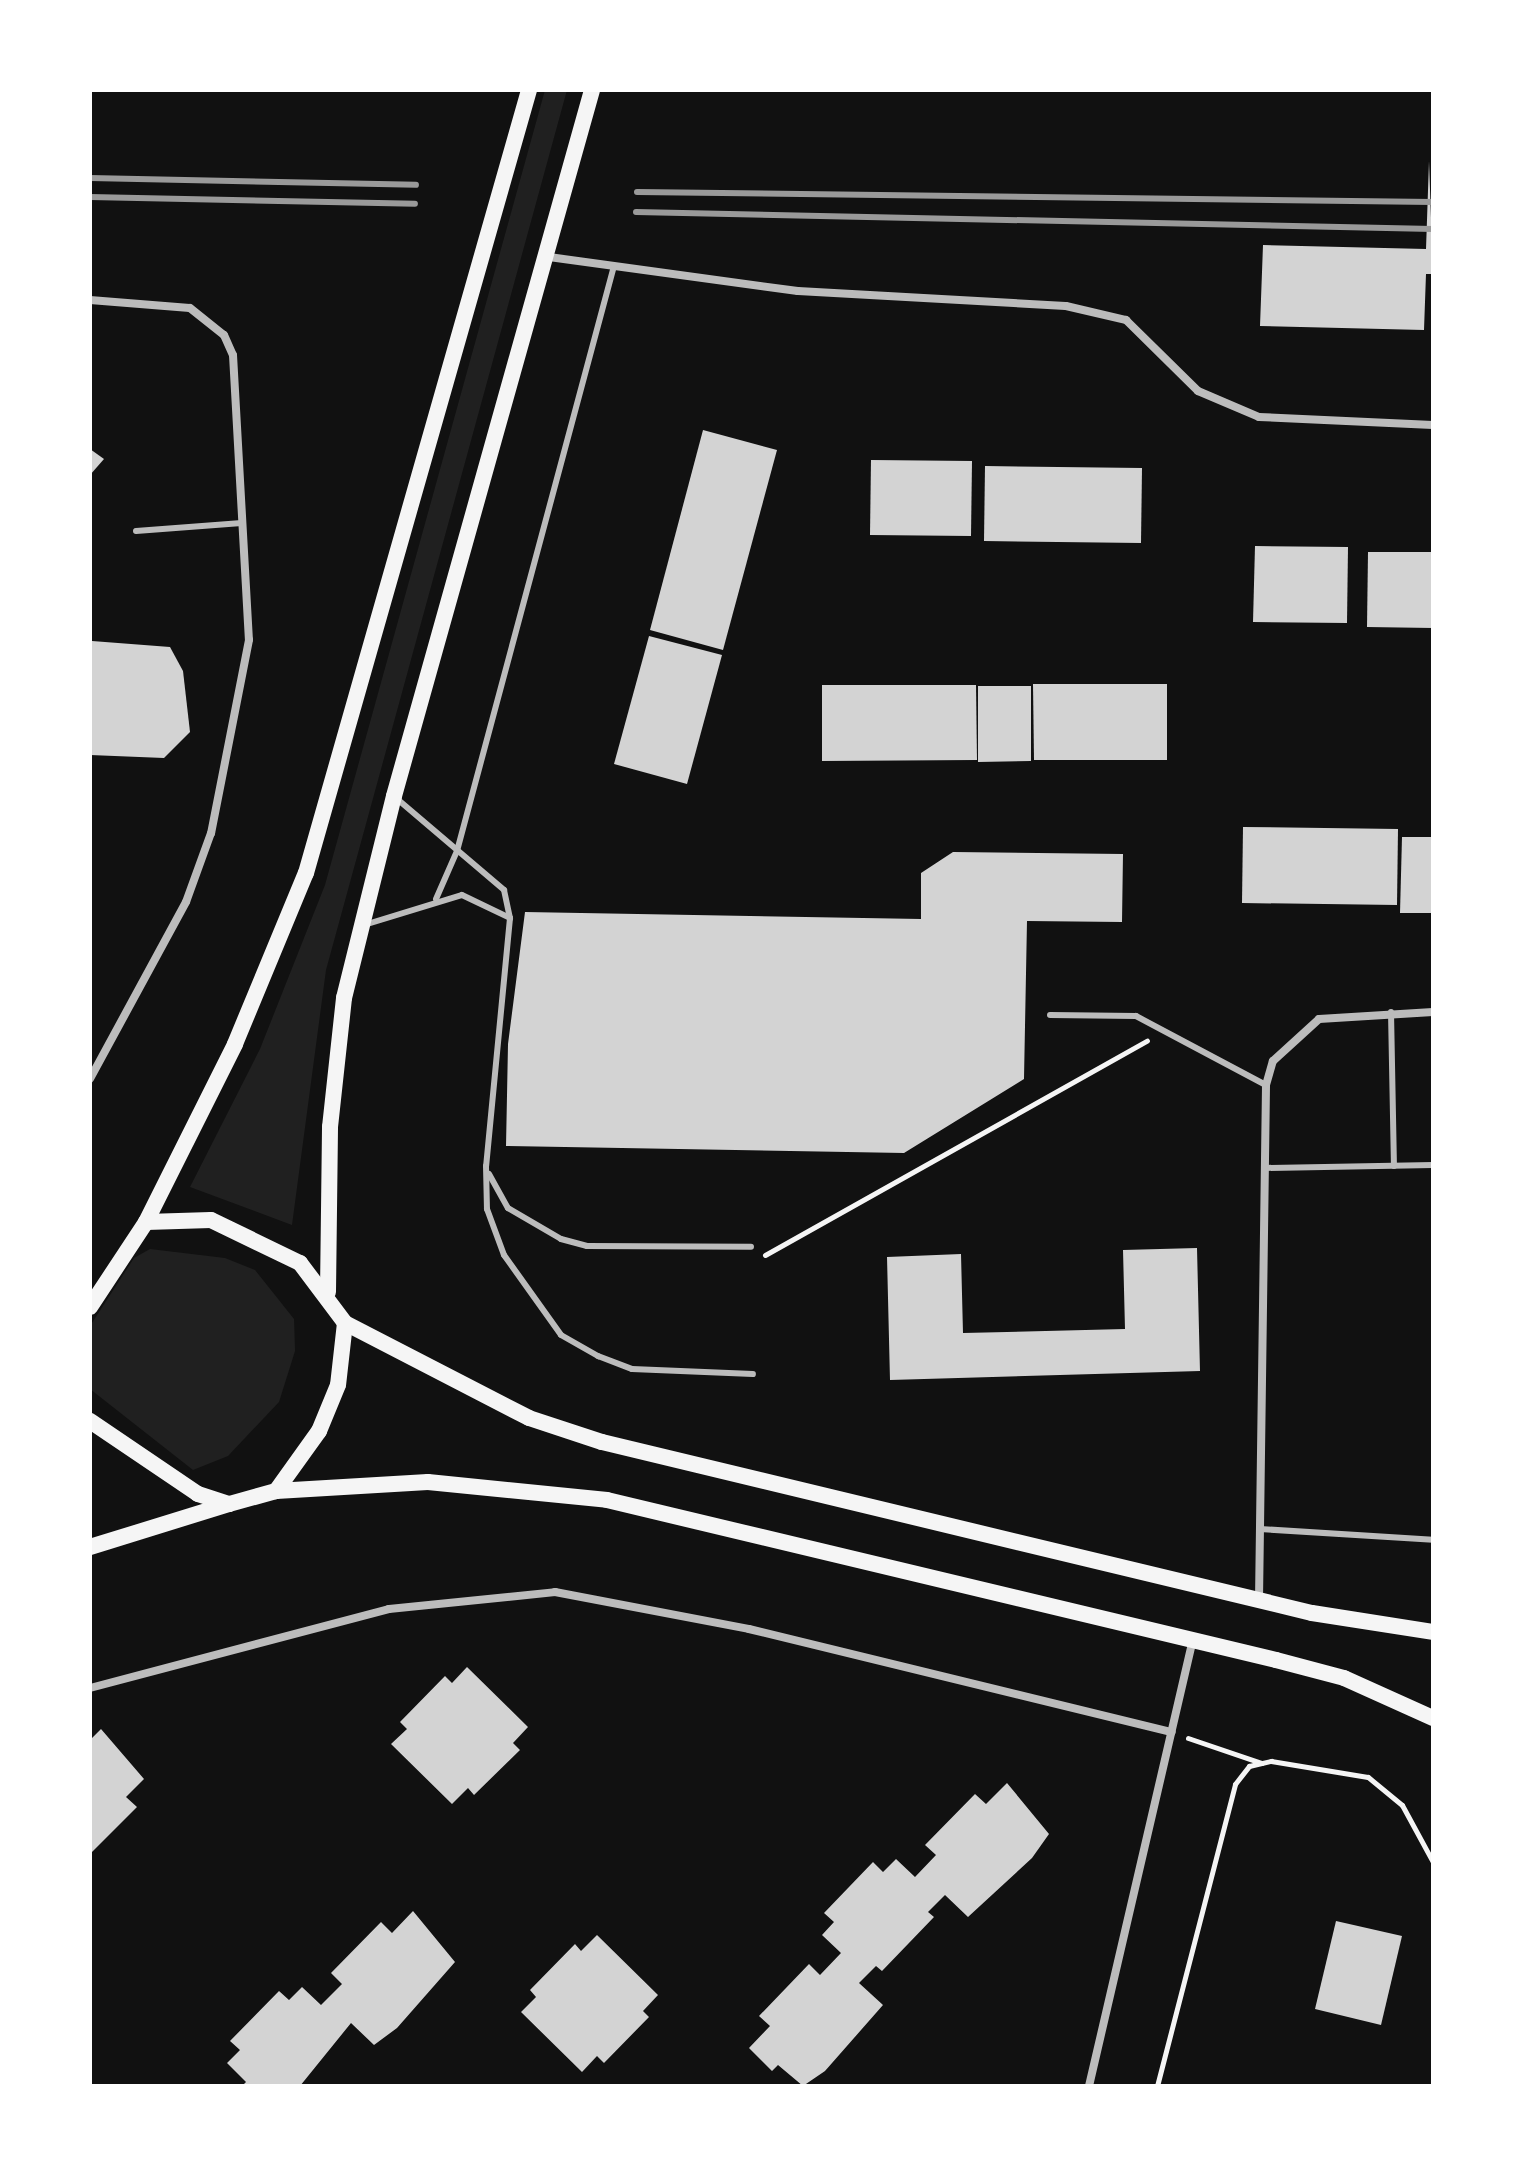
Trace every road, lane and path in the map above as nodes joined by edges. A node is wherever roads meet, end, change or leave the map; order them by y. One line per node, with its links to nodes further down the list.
1 (529, 90): 24 (main road)
2 (592, 90): 3 (main road)
3 (549, 257): 4 (street); 9 (main road)
4 (614, 266): 6 (street); 10 (lane)
5 (90, 300): 7 (street)
6 (1433, 425)
7 (242, 523): 8 (lane); 18 (street)
8 (136, 531)
9 (394, 796): 10 (lane); 13 (main road)
10 (457, 851): 11 (lane); 12 (lane)
11 (436, 899): 12 (lane); 13 (lane)
12 (510, 918): 21 (lane)
13 (361, 926): 27 (main road)
14 (1391, 1012): 15 (street); 19 (street); 22 (lane)
15 (1433, 1012)
16 (1050, 1015): 17 (lane)
17 (1169, 1029): 19 (lane); 26 (path)
18 (90, 1079)
19 (1266, 1085): 23 (street)
20 (1433, 1165): 22 (lane)
21 (486, 1166): 25 (lane); 30 (lane)
22 (1394, 1166): 23 (lane)
23 (1264, 1168): 34 (street)
24 (146, 1222): 27 (main road); 28 (main road)
25 (751, 1247)
26 (751, 1263)
27 (328, 1292): 29 (main road)
28 (90, 1307)
29 (345, 1323): 32 (main road); 37 (main road)
30 (753, 1374)
31 (90, 1421): 33 (main road)
32 (276, 1491): 33 (main road); 39 (main road)
33 (229, 1504): 36 (main road)
34 (1260, 1529): 35 (lane); 37 (street)
35 (1433, 1540)
36 (90, 1547)
37 (1259, 1601): 38 (main road)
38 (1433, 1632)
39 (1194, 1640): 41 (main road); 42 (street)
40 (90, 1688): 42 (street)
41 (1433, 1718)
42 (1172, 1732): 43 (path); 45 (street)
43 (1262, 1763): 44 (path); 46 (path)
44 (1433, 1862)
45 (1089, 2086)
46 (1157, 2086)

